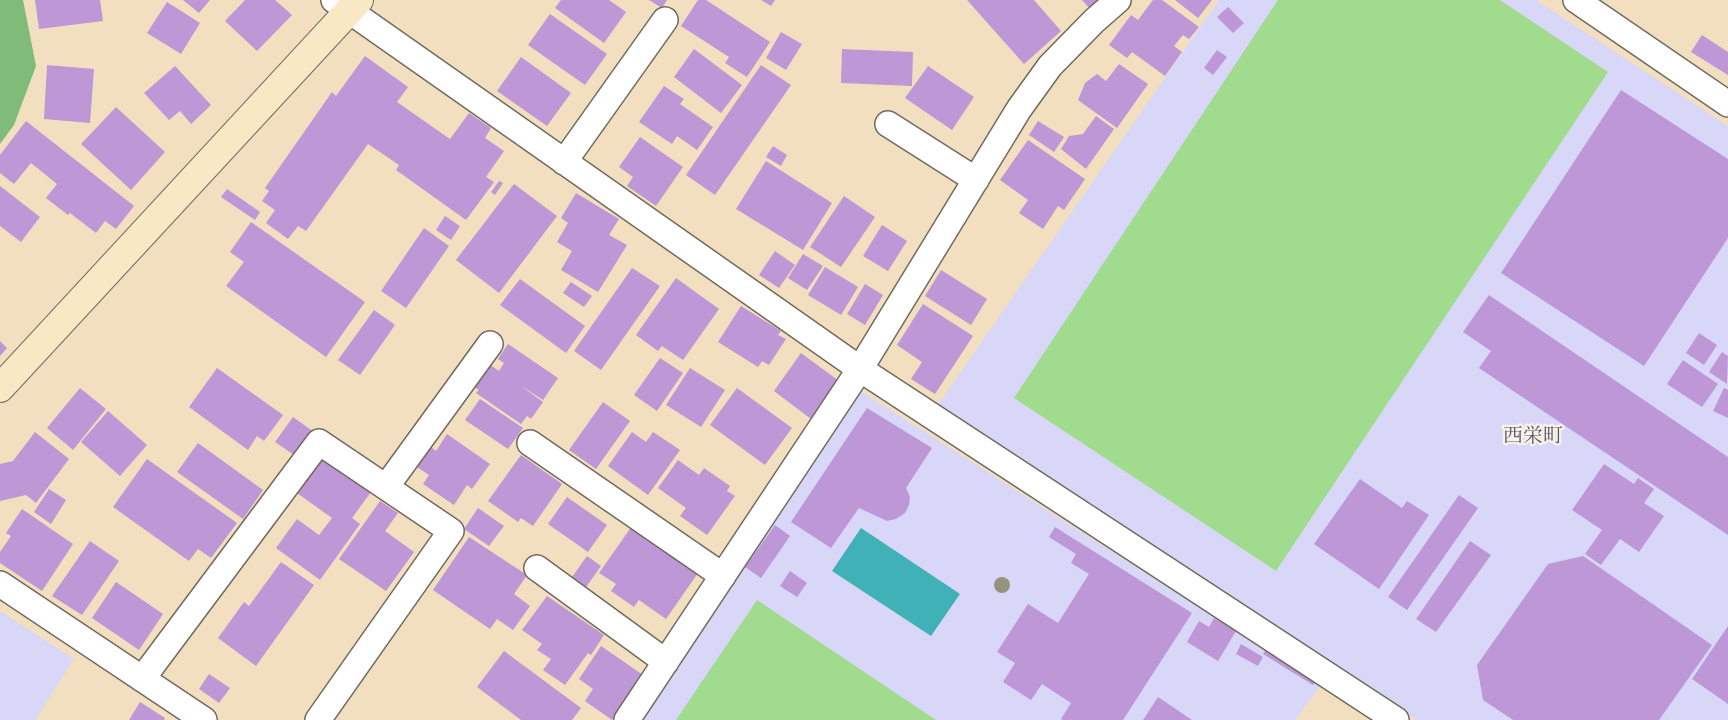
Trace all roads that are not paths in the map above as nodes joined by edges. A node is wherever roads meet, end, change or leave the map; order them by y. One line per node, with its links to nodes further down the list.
1 (1118, 0): 8 (street)
2 (1576, 0): 5 (street)
3 (347, 4): 7 (street); 11 (street)
4 (664, 20): 7 (street)
5 (1728, 104)
6 (888, 124): 8 (street)
7 (564, 162): 10 (street)
8 (976, 180): 10 (street)
9 (490, 344): 13 (street)
10 (860, 369): 15 (street); 22 (street)
11 (0, 388)
12 (530, 442): 15 (street)
13 (386, 487): 18 (street); 20 (street)
14 (537, 568): 17 (street)
15 (723, 576): 17 (street)
16 (0, 584): 18 (street)
17 (666, 662): 21 (street)
18 (142, 679): 19 (street)
19 (204, 720)
20 (318, 720)
21 (626, 720)
22 (1396, 720)

